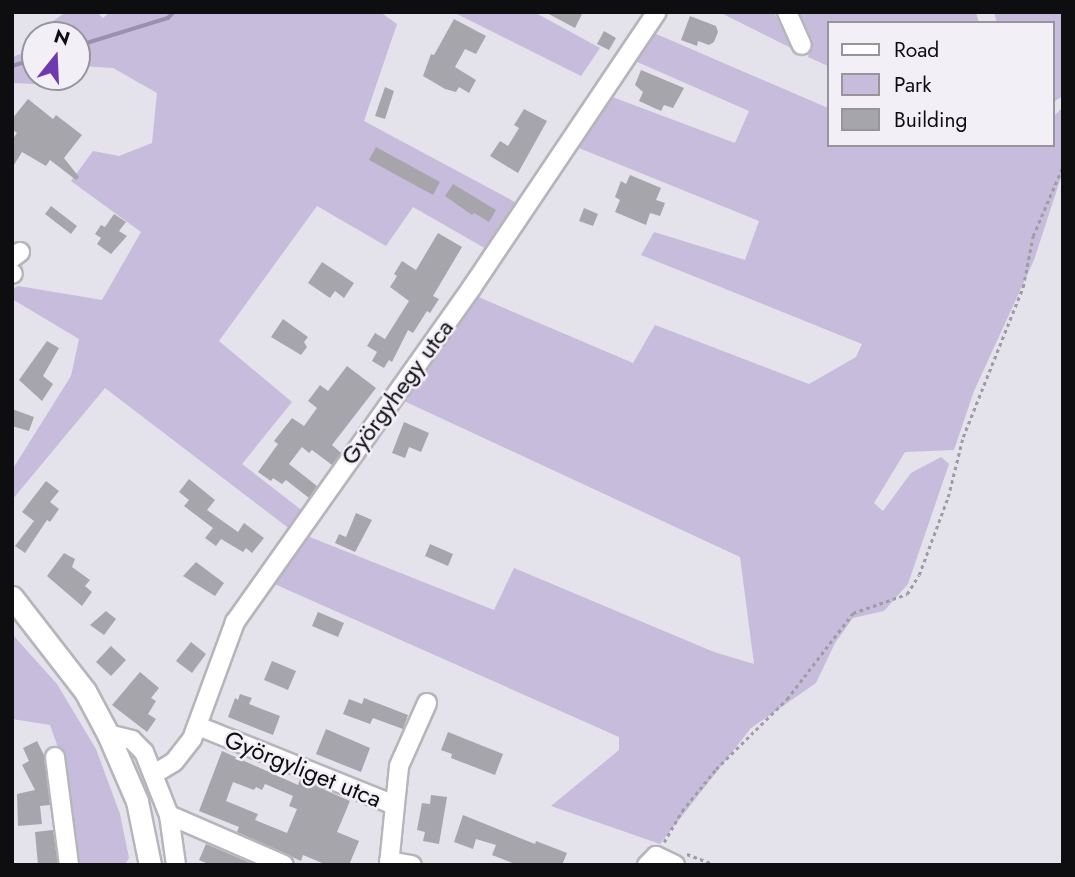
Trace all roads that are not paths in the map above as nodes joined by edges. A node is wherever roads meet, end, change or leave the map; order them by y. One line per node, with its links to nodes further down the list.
1 (657, 12): 6 (street, Györgyhegy utca)
2 (787, 12): 3 (street)
3 (802, 45)
4 (12, 597): 7 (main road)
5 (427, 703): 10 (street)
6 (198, 726): 9 (street, Györgyhegy utca); 10 (street, Györgyliget utca)
7 (108, 734): 9 (street); 14 (main road)
8 (55, 757): 15 (street)
9 (154, 774): 11 (street)
10 (395, 805): 13 (street, Györgyliget utca)
11 (169, 814): 16 (street); 17 (street)
12 (651, 860): 19 (street)
13 (389, 863): 18 (street)
14 (145, 864)
15 (69, 865)
16 (176, 865)
17 (284, 865)
18 (412, 865)
19 (675, 865)

